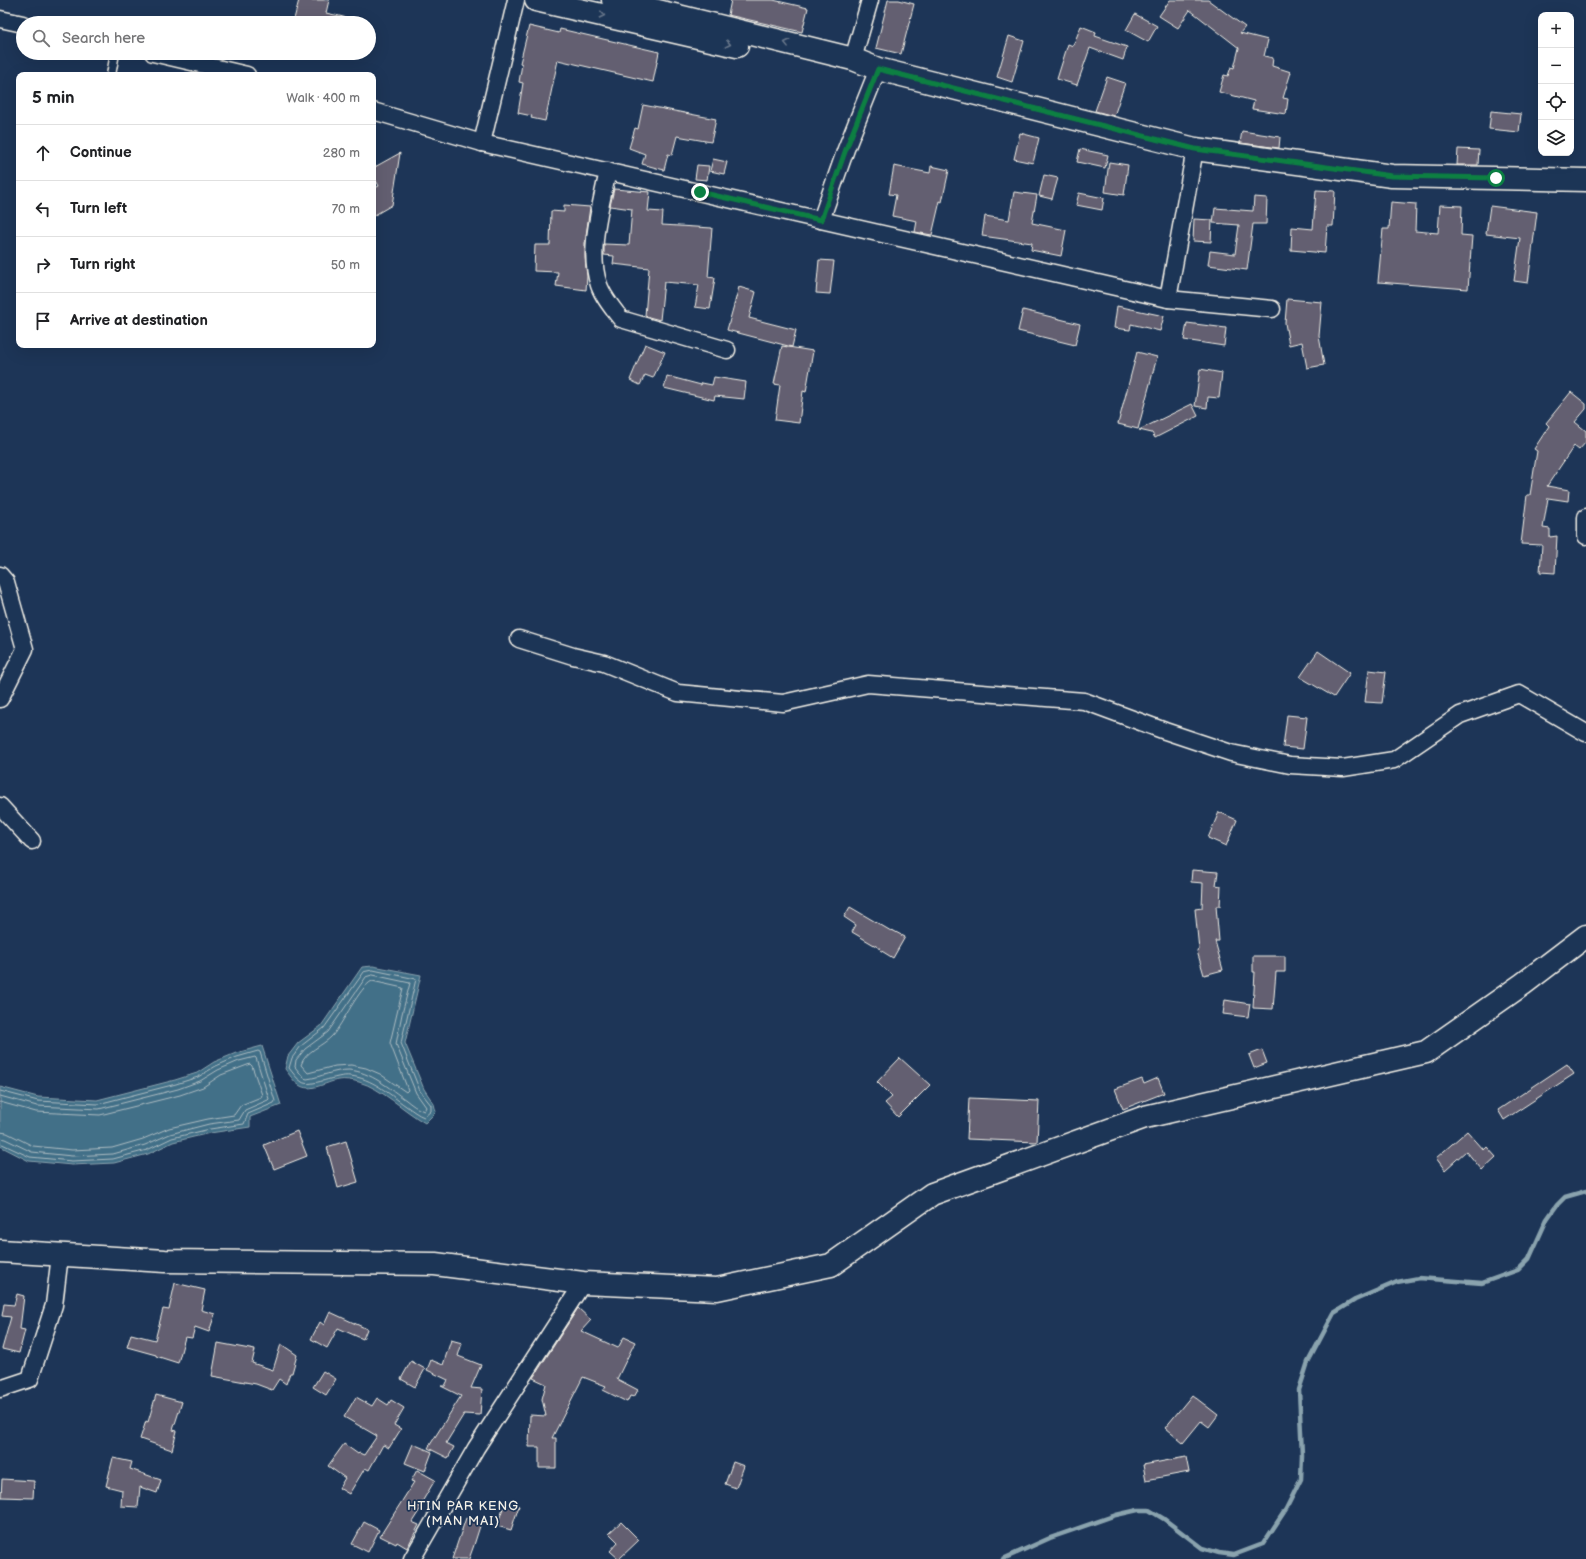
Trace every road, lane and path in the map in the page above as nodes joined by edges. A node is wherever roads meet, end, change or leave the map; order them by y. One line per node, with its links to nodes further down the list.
1 (516, 0): 14 (street)
2 (536, 0): 10 (main road, one-way to 10)
3 (870, 0): 7 (street)
4 (618, 1): 7 (main road, one-way to 4)
5 (0, 19): 6 (street)
6 (16, 22)
7 (854, 59): 10 (main road)
8 (114, 60): 11 (lane)
9 (183, 60): 12 (street)
10 (878, 69): 15 (main road); 18 (street)
11 (112, 72)
12 (234, 72)
13 (376, 112): 14 (street)
14 (482, 143): 16 (street)
15 (1195, 149): 17 (main road); 19 (street)
16 (608, 171): 18 (street); 21 (street)
17 (1586, 180)
18 (821, 220): 19 (street)
19 (1168, 299): 20 (street)
20 (1272, 309)
21 (727, 350)
22 (1586, 517): 23 (street)
23 (1586, 536)
24 (0, 575): 26 (street)
25 (518, 639): 27 (street)
26 (0, 699)
27 (1586, 733)
28 (0, 806): 29 (street)
29 (32, 841)
30 (1586, 936): 33 (main road)
31 (0, 1251): 32 (main road)
32 (60, 1255): 33 (main road); 34 (street)
33 (582, 1283): 35 (street)
34 (0, 1389)
35 (412, 1559)

